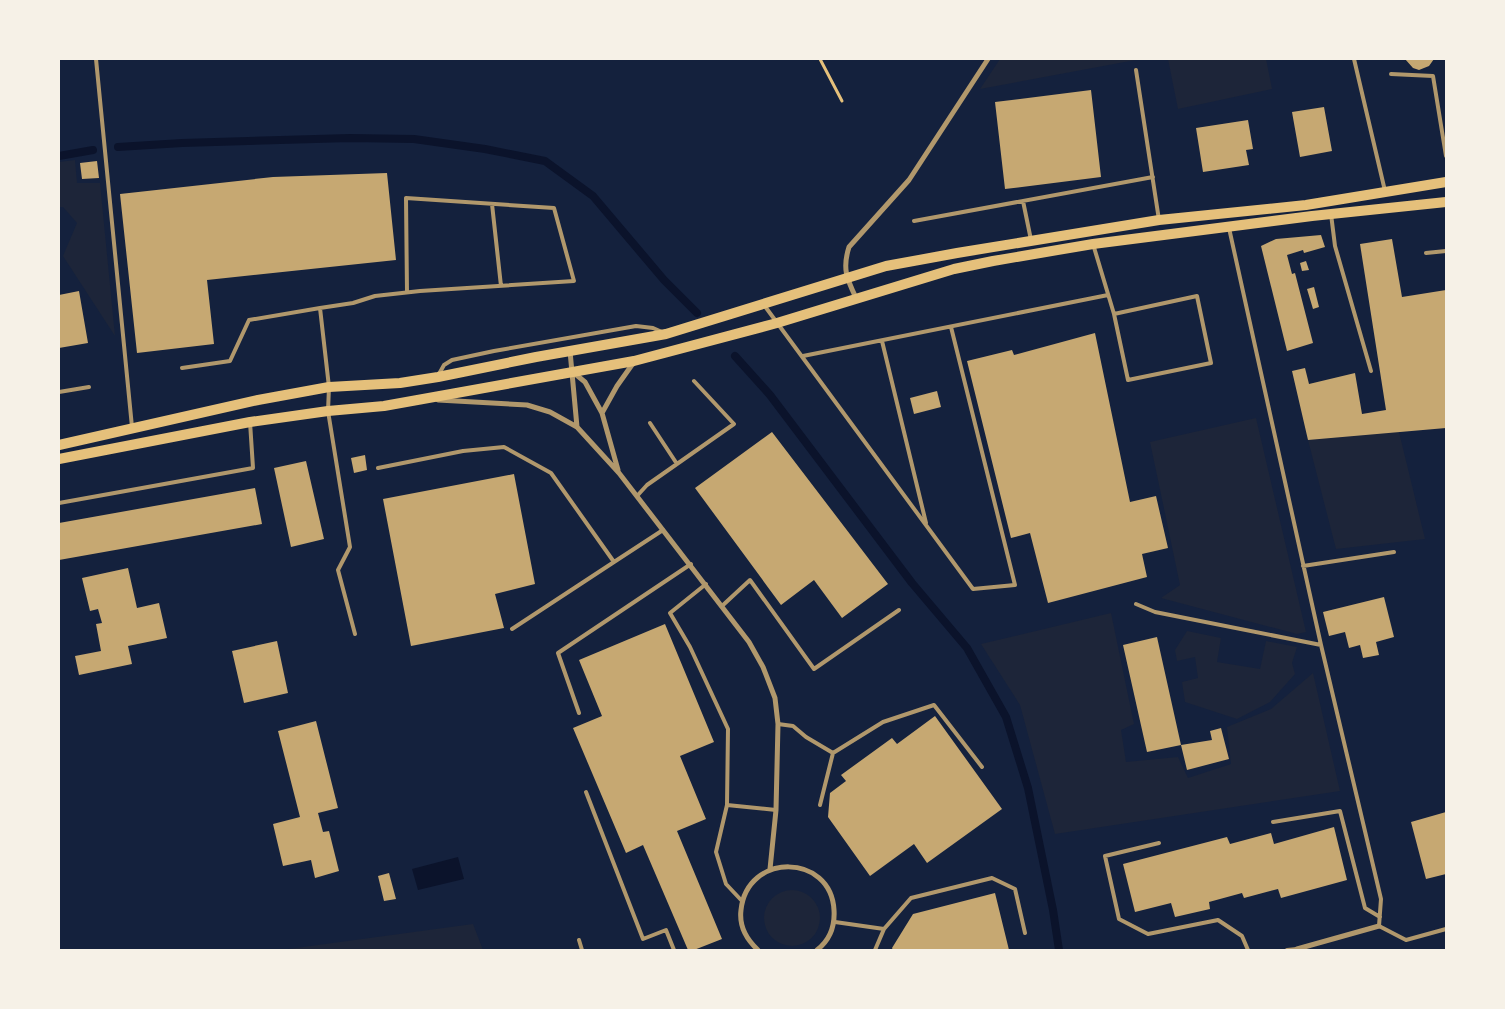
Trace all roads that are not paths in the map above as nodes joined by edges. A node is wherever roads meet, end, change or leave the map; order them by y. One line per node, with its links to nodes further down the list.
1 (96, 59): 50 (lane)
2 (988, 59): 21 (street)
3 (1354, 59): 9 (lane)
4 (1136, 70): 7 (lane)
5 (1391, 74): 6 (lane)
6 (1446, 156)
7 (1153, 178): 10 (lane); 14 (lane)
8 (1446, 182): 9 (main road)
9 (1385, 191): 14 (main road)
10 (1023, 201): 15 (lane); 17 (lane)
11 (1446, 202): 13 (main road)
12 (492, 204): 22 (lane); 22 (lane); 23 (lane)
13 (1331, 214): 16 (main road); 37 (lane)
14 (1159, 220): 17 (main road)
15 (914, 221)
16 (1229, 228): 18 (main road); 63 (lane)
17 (1031, 240): 21 (main road)
18 (1093, 244): 24 (lane); 25 (main road)
19 (1446, 251): 20 (lane)
20 (1426, 254)
21 (847, 278): 25 (street); 26 (main road)
22 (501, 286): 23 (lane)
23 (407, 292): 27 (lane)
24 (1108, 295): 28 (lane); 30 (lane)
25 (856, 298): 29 (main road)
26 (764, 305): 29 (lane); 31 (main road)
27 (320, 308): 36 (lane); 42 (lane)
28 (1114, 314): 28 (lane)
29 (777, 323): 34 (lane); 35 (main road)
30 (951, 326): 32 (lane); 58 (lane)
31 (666, 334): 33 (main road); 39 (lane)
32 (882, 341): 34 (lane); 58 (lane)
33 (570, 351): 38 (street); 39 (main road)
34 (802, 356): 58 (lane)
35 (634, 361): 38 (main road); 46 (street)
36 (182, 368)
37 (1371, 371)
38 (572, 372): 44 (main road); 46 (street); 49 (street)
39 (438, 377): 42 (main road)
40 (694, 381): 53 (lane)
41 (89, 387): 43 (lane)
42 (329, 387): 45 (lane); 50 (main road)
43 (59, 392)
44 (420, 400): 45 (main road); 49 (street)
45 (328, 411): 47 (main road); 69 (lane)
46 (602, 413): 55 (street)
47 (250, 422): 52 (main road); 57 (lane)
48 (650, 423): 53 (lane)
49 (577, 427): 55 (street)
50 (132, 429): 51 (main road)
51 (59, 445)
52 (59, 459)
53 (677, 464): 56 (lane)
54 (378, 468): 61 (lane)
55 (619, 473): 56 (street)
56 (637, 496): 59 (street)
57 (59, 503)
58 (926, 526)
59 (663, 530): 61 (lane); 62 (street)
60 (1394, 552): 63 (lane)
61 (614, 562): 68 (lane)
62 (690, 564): 64 (street); 71 (lane)
63 (1303, 566): 70 (lane)
64 (706, 584): 66 (street); 76 (lane)
65 (1136, 604): 70 (lane)
66 (722, 606): 67 (lane); 72 (street)
67 (899, 610)
68 (512, 629)
69 (355, 634)
70 (1321, 645): 83 (lane)
71 (580, 714)
72 (778, 724): 73 (lane); 78 (street)
73 (833, 753): 74 (lane); 77 (lane)
74 (982, 767)
75 (586, 792): 92 (lane)
76 (727, 804): 78 (lane); 82 (lane)
77 (820, 805)
78 (776, 810): 81 (street)
79 (1273, 822): 83 (lane)
80 (1159, 843): 96 (lane)
81 (770, 869): 82 (street); 84 (street)
82 (742, 901): 93 (street)
83 (1380, 917): 85 (lane)
84 (835, 922): 86 (lane); 94 (street)
85 (1379, 926): 87 (lane); 90 (street)
86 (884, 929): 88 (lane); 95 (lane)
87 (1446, 929)
88 (1025, 933)
89 (579, 940): 91 (lane)
90 (1297, 949): 97 (lane)
91 (582, 950)
92 (674, 950)
93 (758, 950)
94 (817, 950)
95 (875, 950)
96 (1248, 950)
97 (1287, 950)

